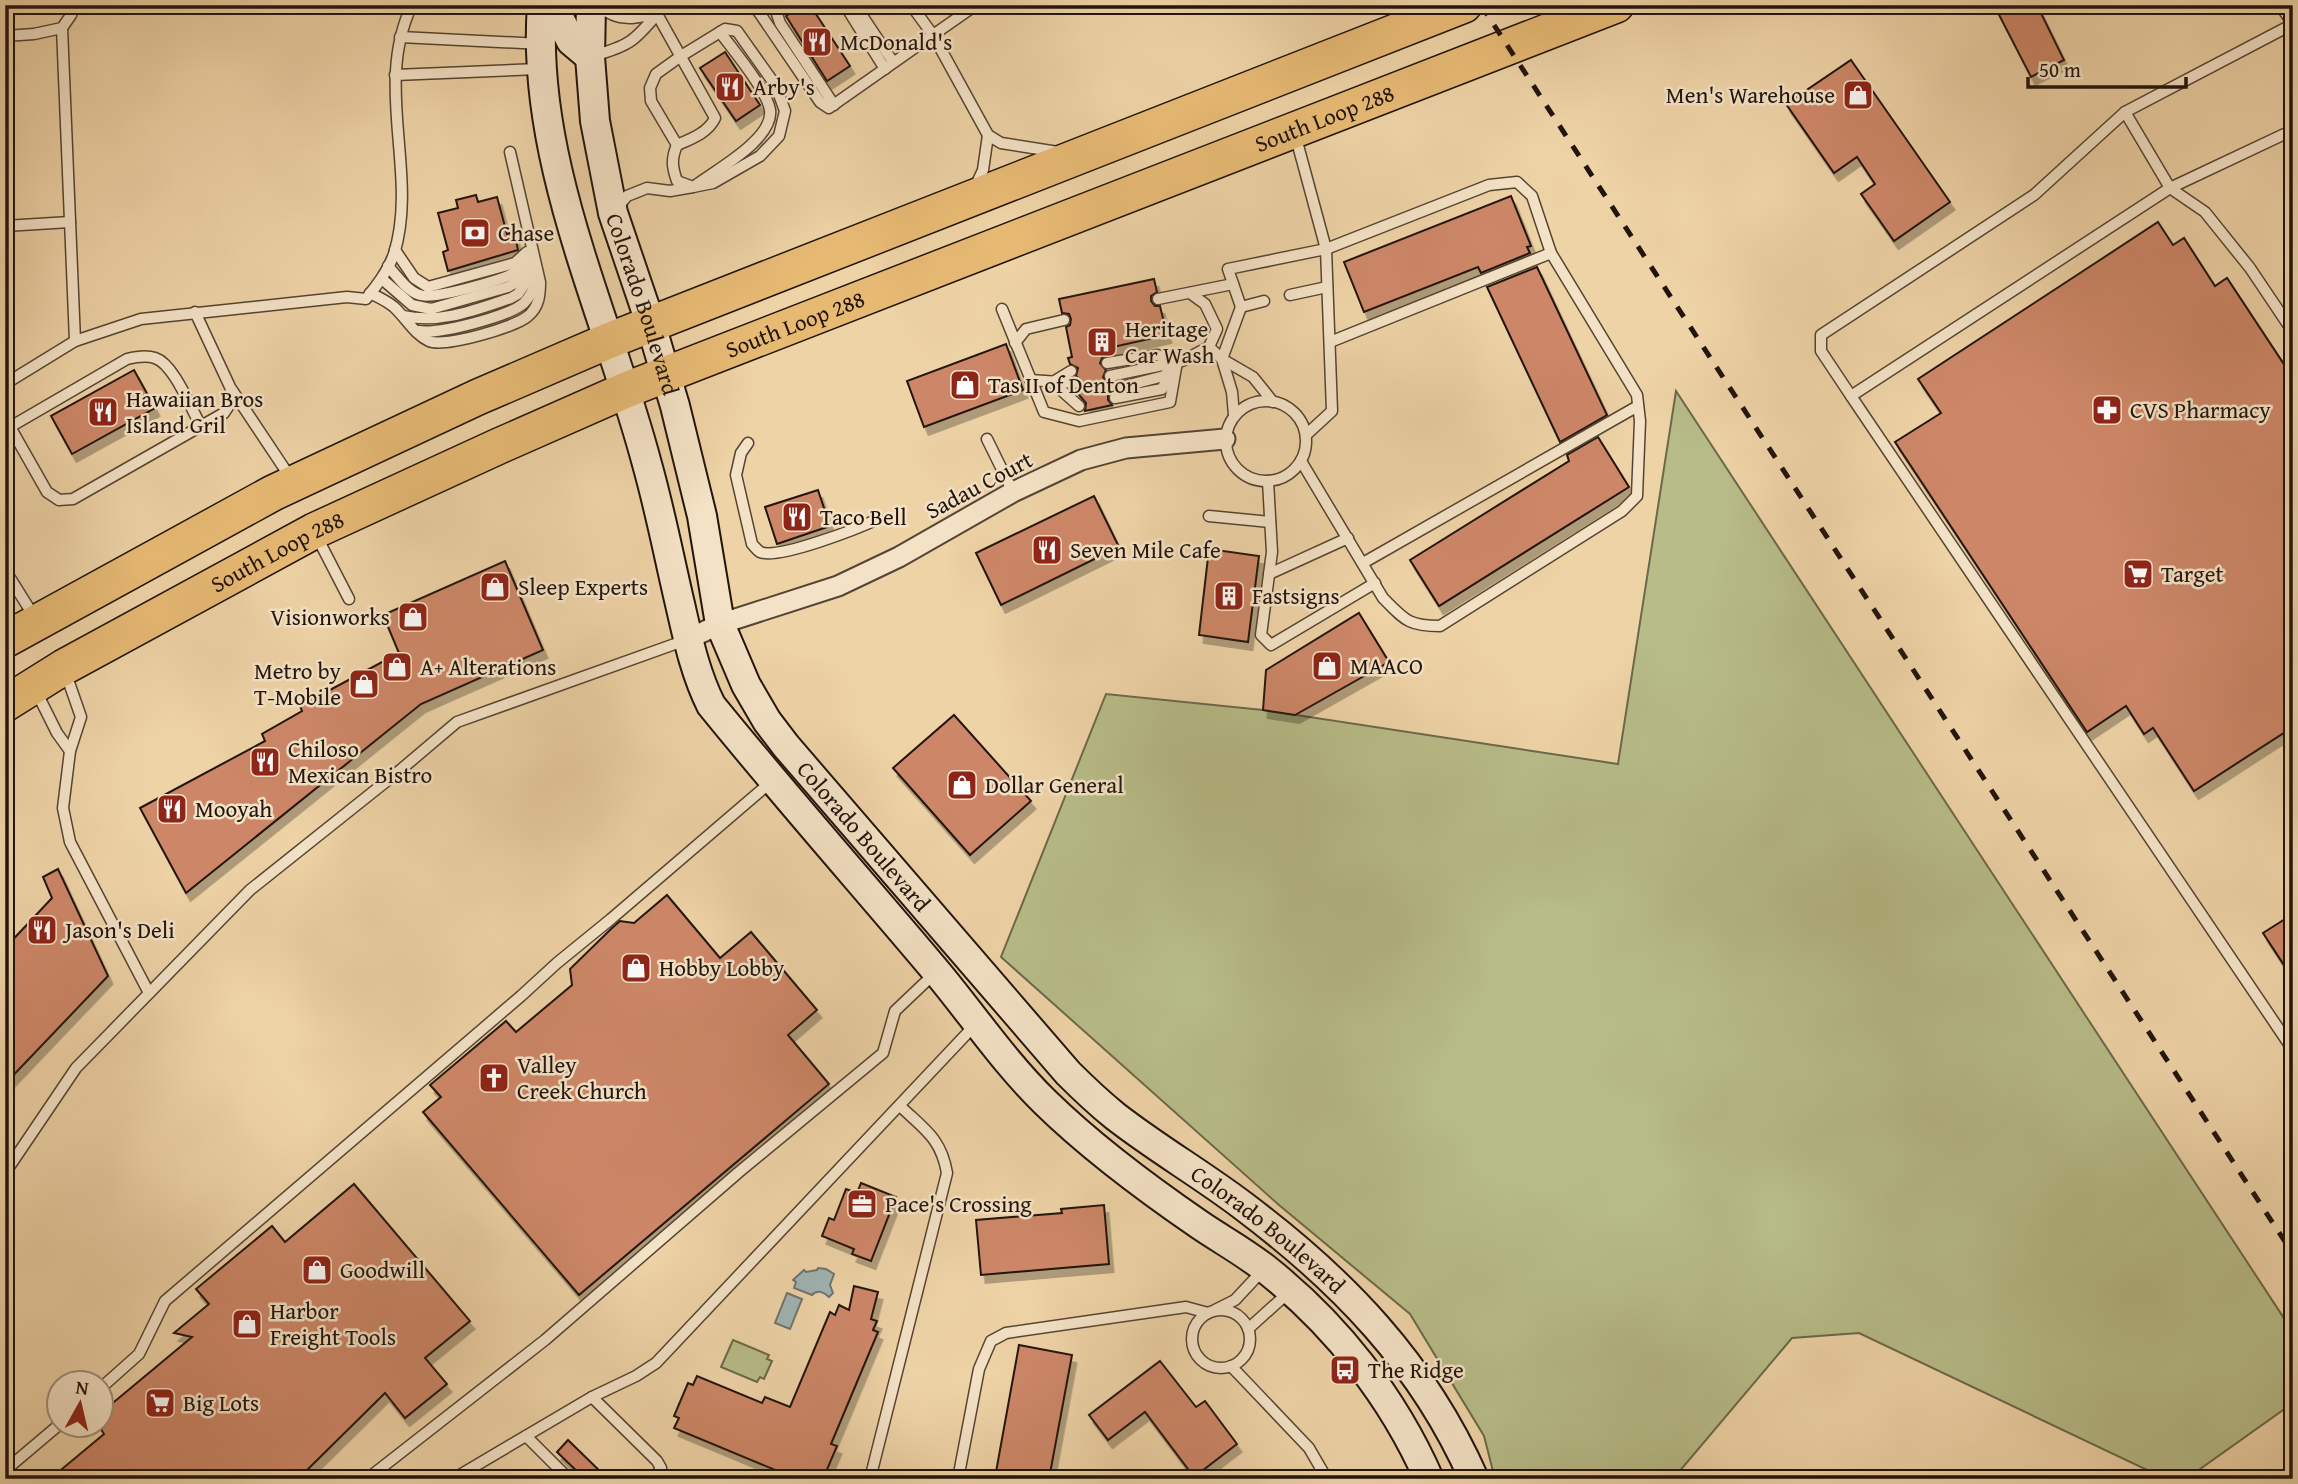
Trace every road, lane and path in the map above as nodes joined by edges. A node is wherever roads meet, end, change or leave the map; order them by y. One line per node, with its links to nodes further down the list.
1 (74, 5): 20 (lane)
2 (412, 5): 23 (lane)
3 (542, 5): 24 (street, Colorado Boulevard)
4 (555, 5): 26 (street)
5 (591, 5): 26 (street, Colorado Boulevard)
6 (599, 5): 18 (lane)
7 (670, 5): 18 (lane)
8 (754, 5): 29 (lane)
9 (774, 5): 29 (lane)
10 (845, 5): 27 (lane)
11 (855, 5): 27 (lane)
12 (911, 5): 21 (lane)
13 (976, 5): 21 (lane)
14 (1464, 5): 36 (highway)
15 (1616, 5): 31 (highway, South Loop 288)
16 (2280, 5): 19 (lane)
17 (2287, 5): 19 (lane)
18 (657, 13): 25 (lane); 26 (lane)
19 (2293, 24): 30 (lane)
20 (62, 28): 22 (lane); 41 (lane)
21 (933, 35): 27 (lane); 33 (lane)
22 (5, 36)
23 (400, 37): 24 (lane); 28 (lane)
24 (542, 56): 28 (lane); 64 (street, Colorado Boulevard)
25 (681, 56): 34 (lane); 34 (lane); 37 (lane)
26 (590, 57): 40 (street, Colorado Boulevard)
27 (889, 66): 29 (lane)
28 (396, 75): 44 (lane)
29 (834, 105)
30 (2124, 112): 38 (lane); 81 (lane)
31 (1294, 130): 43 (lane); 72 (highway, South Loop 288)
32 (2293, 130): 38 (lane)
33 (988, 135): 36 (lane); 39 (lane)
34 (677, 145): 37 (lane)
35 (510, 152): 46 (lane)
36 (1082, 155): 39 (highway)
37 (693, 187): 40 (lane)
38 (2170, 188): 62 (lane); 81 (lane)
39 (971, 199): 61 (highway)
40 (613, 213): 61 (street, Colorado Boulevard)
41 (70, 222): 42 (lane); 63 (lane)
42 (5, 226)
43 (1326, 249): 45 (lane); 49 (lane); 50 (lane)
44 (395, 250): 46 (lane); 47 (lane)
45 (1551, 253): 65 (lane); 84 (lane)
46 (533, 256): 47 (lane); 48 (lane); 59 (lane); 59 (lane)
47 (388, 266): 48 (lane)
48 (382, 279): 51 (lane)
49 (1233, 284): 52 (lane); 56 (lane)
50 (1327, 287): 53 (lane); 65 (lane)
51 (370, 293): 58 (lane); 59 (lane)
52 (1190, 293): 54 (lane); 67 (lane)
53 (1290, 295)
54 (1158, 299)
55 (1264, 301): 56 (lane)
56 (1241, 307): 68 (lane)
57 (1002, 309): 66 (lane)
58 (195, 312): 63 (lane); 78 (lane)
59 (402, 316)
60 (1064, 320): 66 (lane)
61 (651, 325): 64 (highway); 72 (street, Colorado Boulevard)
62 (2293, 332)
63 (75, 341): 77 (lane)
64 (608, 341): 79 (street, Colorado Boulevard); 94 (highway)
65 (1330, 342): 88 (lane)
66 (1016, 343): 74 (lane)
67 (1209, 347): 68 (lane); 69 (lane)
68 (1222, 359): 83 (lane); 85 (lane)
69 (1177, 362): 70 (lane); 73 (lane); 74 (lane); 80 (lane)
70 (1107, 363)
71 (1071, 370): 75 (lane)
72 (666, 374): 79 (highway, South Loop 288); 107 (street, Colorado Boulevard)
73 (1110, 376)
74 (1030, 380): 75 (lane)
75 (1052, 382): 76 (lane); 82 (lane)
76 (1074, 383)
77 (5, 384)
78 (231, 389): 87 (lane); 94 (lane)
79 (626, 390): 99 (highway, South Loop 288); 108 (street, Colorado Boulevard)
80 (1114, 393)
81 (1851, 396): 118 (lane)
82 (1078, 402)
83 (1273, 402): 85 (lane); 88 (lane)
84 (1638, 406): 101 (lane); 104 (lane)
85 (1234, 415): 90 (lane)
86 (8, 422): 87 (lane); 87 (lane)
87 (201, 426)
88 (1306, 435): 92 (lane)
89 (987, 439): 95 (lane)
90 (1225, 439): 93 (lane); 95 (street, Sadau Court)
91 (748, 443): 97 (lane)
92 (1301, 461): 93 (lane); 100 (lane)
93 (1268, 481): 98 (lane)
94 (294, 483): 106 (highway)
95 (1013, 492): 107 (street, Sadau Court)
96 (1209, 516): 98 (lane)
97 (878, 519)
98 (1270, 522): 103 (lane)
99 (314, 531): 105 (lane); 110 (highway, South Loop 288)
100 (1348, 538): 101 (lane); 103 (lane)
101 (1363, 563): 104 (lane)
102 (5, 570): 106 (lane)
103 (1269, 574): 104 (lane)
104 (1375, 583)
105 (349, 599)
106 (37, 622): 109 (highway); 110 (highway)
107 (720, 624): 108 (street, Sadau Court); 116 (street, Colorado Boulevard)
108 (688, 639): 113 (street, Colorado Boulevard); 115 (lane)
109 (6, 640): 111 (highway)
110 (64, 667): 111 (highway, South Loop 288); 112 (lane)
111 (20, 695): 112 (lane)
112 (70, 751): 115 (lane)
113 (773, 781): 114 (street, Colorado Boulevard); 128 (lane)
114 (937, 972): 117 (street, Colorado Boulevard); 134 (lane)
115 (149, 993): 120 (lane)
116 (1004, 1001): 117 (street); 121 (street, Colorado Boulevard)
117 (978, 1022): 119 (lane); 123 (street, Colorado Boulevard)
118 (2293, 1050)
119 (900, 1106): 129 (lane); 138 (lane)
120 (5, 1173)
121 (1290, 1243): 122 (street, Colorado Boulevard); 123 (street)
122 (1316, 1266): 124 (street); 142 (street, Colorado Boulevard)
123 (1265, 1268): 124 (street, Colorado Boulevard); 125 (lane)
124 (1291, 1290): 126 (lane); 141 (street, Colorado Boulevard)
125 (1210, 1312): 126 (lane); 127 (lane); 139 (lane)
126 (1248, 1329): 127 (lane)
127 (1231, 1366): 140 (lane)
128 (116, 1375)
129 (592, 1397): 131 (lane); 137 (lane)
130 (46, 1435): 132 (lane)
131 (526, 1436): 135 (lane); 136 (lane)
132 (7, 1466): 133 (lane)
133 (17, 1479)
134 (367, 1479)
135 (453, 1479)
136 (569, 1479)
137 (654, 1479)
138 (870, 1479)
139 (958, 1479)
140 (1327, 1479)
141 (1429, 1479)
142 (1474, 1479)

